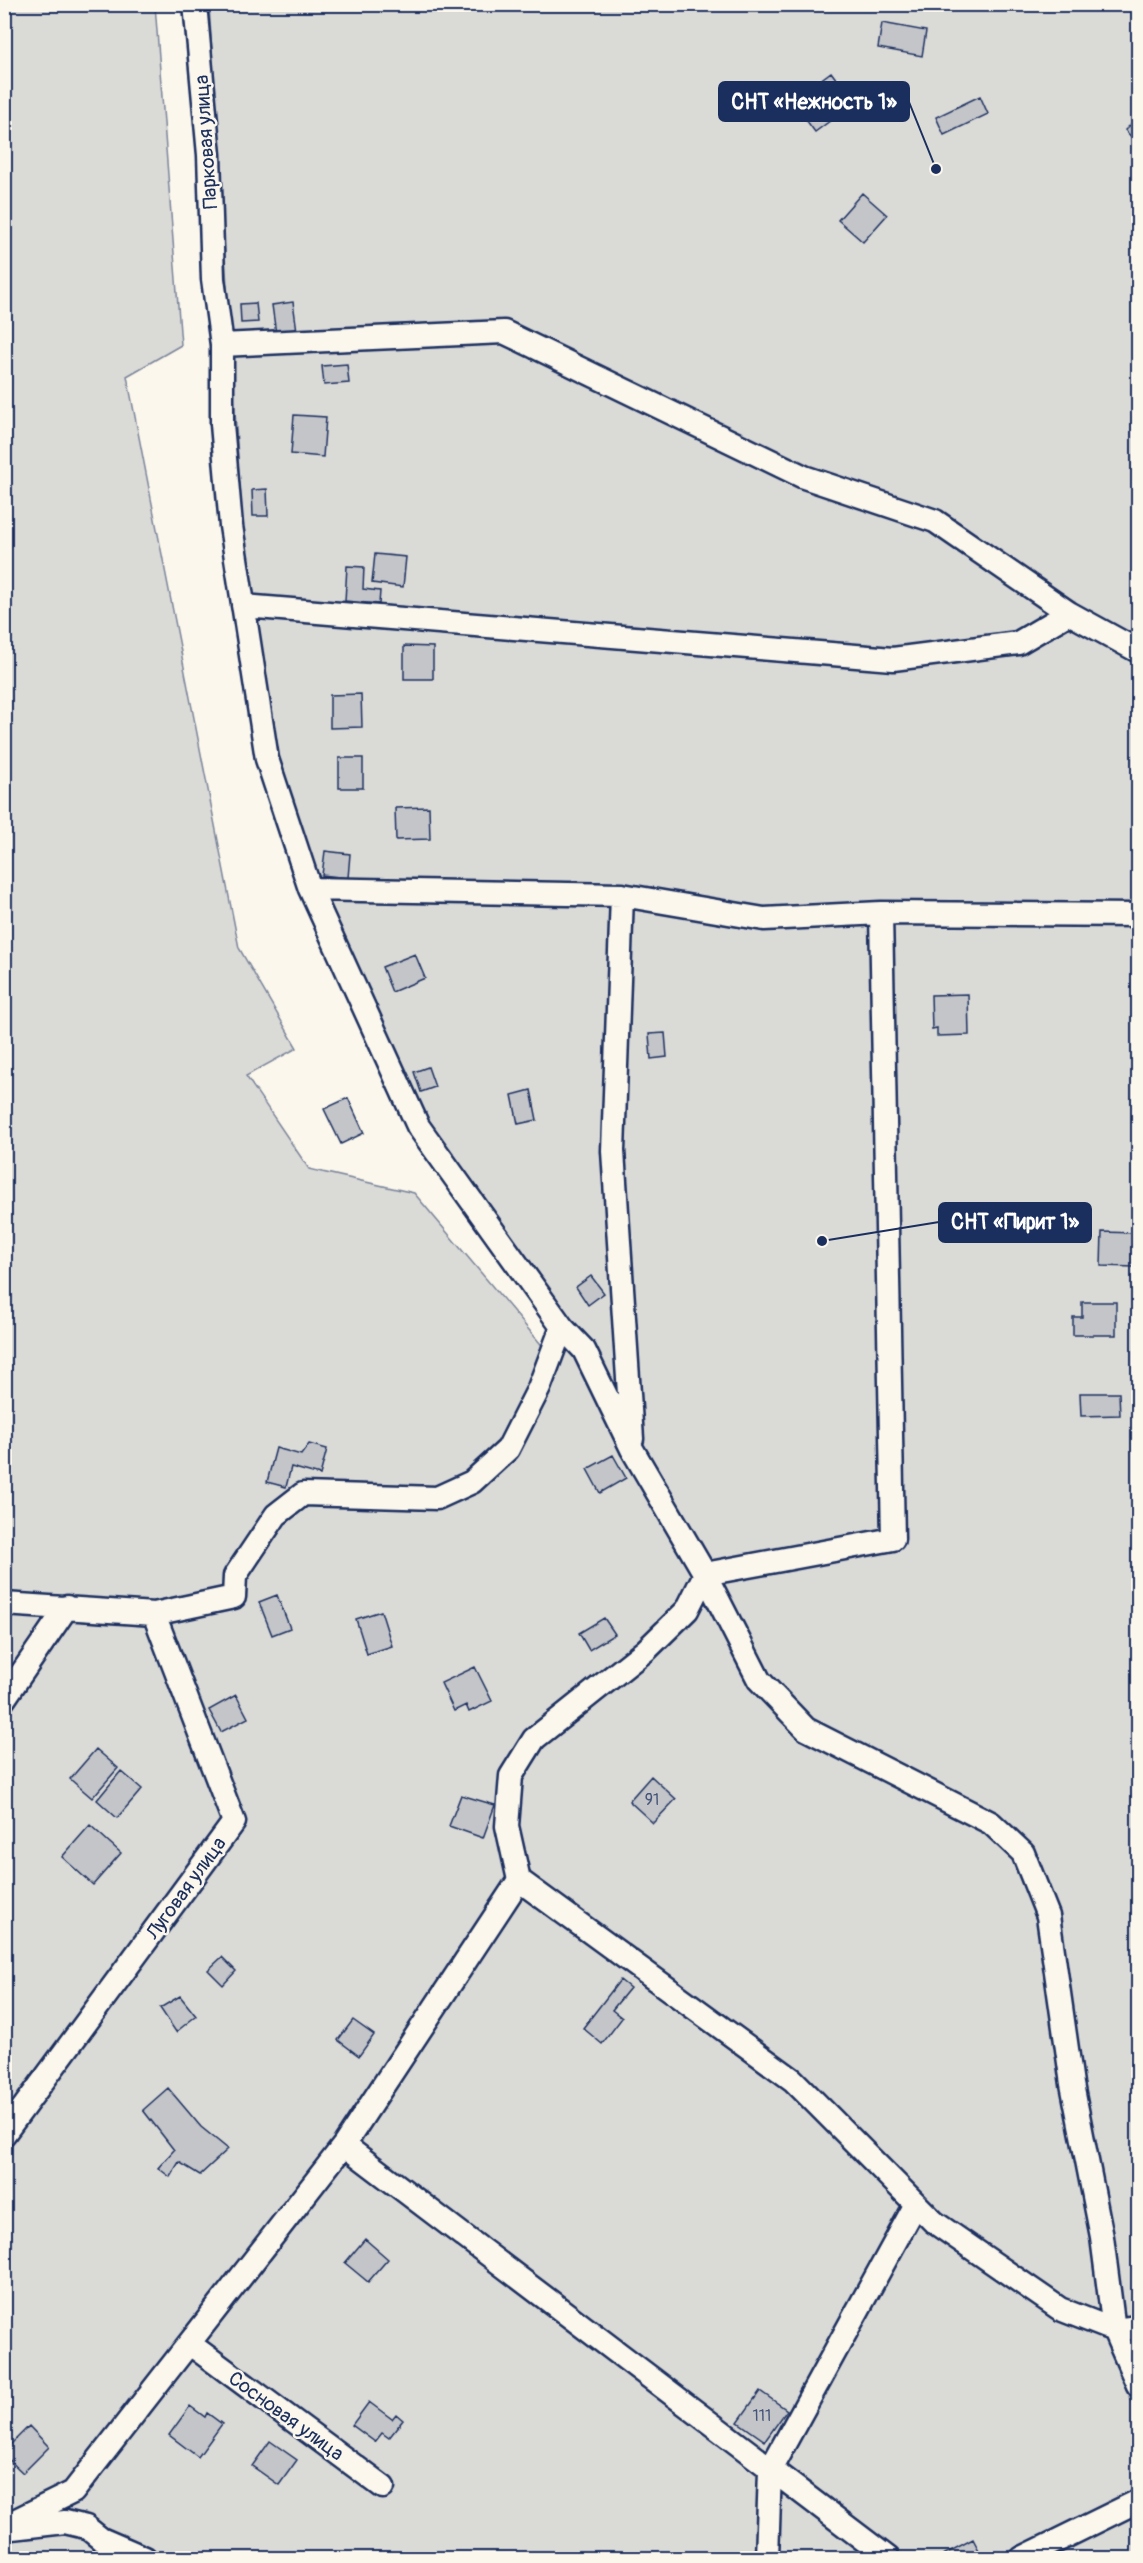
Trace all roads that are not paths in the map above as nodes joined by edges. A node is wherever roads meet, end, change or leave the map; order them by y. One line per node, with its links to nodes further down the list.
1 (195, 4): 2 (street, Парковая улица)
2 (222, 345): 3 (street, Парковая улица); 4 (street)
3 (243, 606): 4 (street); 6 (street, Парковая улица)
4 (1069, 613): 5 (street)
5 (1138, 651)
6 (310, 889): 7 (street); 10 (street, Парковая улица)
7 (622, 895): 8 (street); 11 (street)
8 (881, 913): 9 (street); 12 (street)
9 (1138, 915)
10 (562, 1327): 11 (street, Парковая улица); 15 (street)
11 (633, 1449): 12 (street, Парковая улица)
12 (705, 1574): 17 (street); 22 (street, Парковая улица)
13 (4, 1604): 14 (street)
14 (67, 1607): 15 (street); 16 (street)
15 (154, 1614): 18 (street, Луговая улица)
16 (4, 1699)
17 (519, 1880): 19 (street); 20 (street)
18 (4, 2134)
19 (344, 2145): 23 (street); 25 (street)
20 (916, 2204): 22 (street); 25 (street)
21 (1138, 2327): 22 (street)
22 (1114, 2330): 24 (street, Парковая улица)
23 (190, 2344): 26 (street, Сосновая улица); 28 (street)
24 (1138, 2385)
25 (770, 2470): 30 (street); 31 (street)
26 (383, 2487)
27 (1138, 2501): 32 (street)
28 (4, 2528): 29 (street)
29 (146, 2559)
30 (767, 2559)
31 (888, 2559)
32 (1022, 2559)

